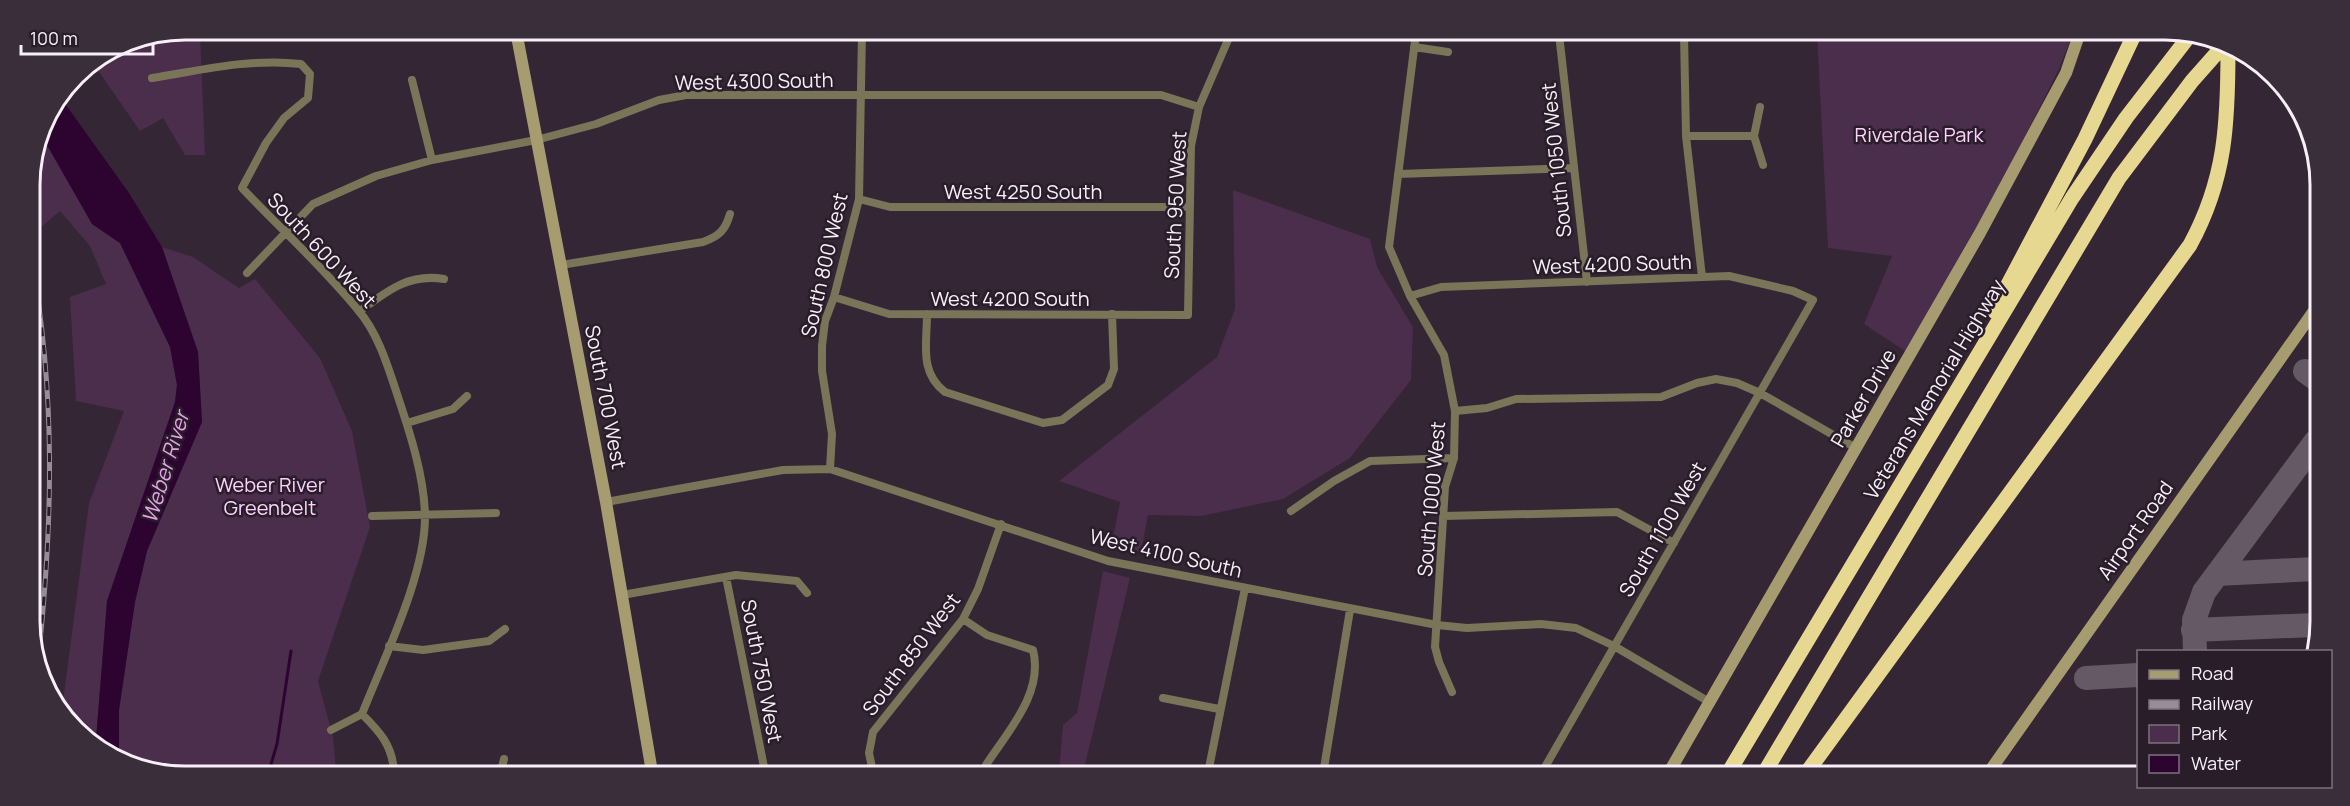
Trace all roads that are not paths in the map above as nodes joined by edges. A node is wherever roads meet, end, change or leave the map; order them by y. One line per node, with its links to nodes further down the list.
1 (1229, 40): 17 (street, South 950 West)
2 (1415, 40): 10 (street, South 1000 West)
3 (1560, 40): 24 (street, South 1050 West)
4 (1684, 40): 19 (street)
5 (2077, 40): 47 (street, Parker Drive)
6 (2132, 40): 49 (highway)
7 (518, 41): 21 (street, South 700 West)
8 (862, 41): 16 (street, South 800 West)
9 (2184, 42): 49 (highway, Veterans Memorial Highway)
10 (1414, 47): 12 (street); 25 (street, South 1000 West)
11 (2219, 51): 81 (highway)
12 (1448, 52)
13 (2228, 55): 82 (highway)
14 (152, 78): 29 (street, South 600 West)
15 (412, 80): 22 (street)
16 (861, 95): 17 (street, West 4300 South); 21 (street, West 4300 South); 26 (street, South 800 West)
17 (1199, 107): 27 (street, South 950 West)
18 (1760, 107): 20 (street)
19 (1686, 136): 20 (street); 32 (street)
20 (1754, 136): 23 (street)
21 (536, 140): 22 (street, West 4300 South); 30 (street, South 700 West)
22 (432, 160): 29 (street, West 4300 South)
23 (1763, 165)
24 (1574, 168): 25 (street); 34 (street, South 1050 West)
25 (1398, 174): 35 (street, South 1000 West)
26 (859, 199): 27 (street, West 4250 South); 36 (street, South 800 West)
27 (1188, 207): 41 (street, South 950 West)
28 (730, 214): 30 (street)
29 (285, 234): 31 (street, West 4300 South); 38 (street, South 600 West)
30 (561, 265): 51 (street, South 700 West)
31 (246, 273)
32 (1702, 277): 34 (street, West 4200 South); 37 (street, West 4200 South)
33 (444, 279): 38 (street)
34 (1587, 282): 35 (street, West 4200 South)
35 (1410, 296): 45 (street, South 1000 West)
36 (834, 297): 39 (street, West 4200 South); 50 (street, South 800 West)
37 (1813, 300): 43 (street, South 1100 West)
38 (360, 311): 46 (street, South 600 West)
39 (927, 314): 40 (street, West 4200 South); 40 (street)
40 (1113, 315): 41 (street, West 4200 South)
41 (1188, 315)
42 (2310, 317): 83 (street, Airport Road)
43 (1760, 393): 45 (street); 47 (street); 58 (street, South 1100 West)
44 (467, 396): 46 (street)
45 (1455, 411): 48 (street, South 1000 West)
46 (407, 423): 55 (street, South 600 West)
47 (1856, 448): 71 (street, Parker Drive)
48 (1454, 458): 52 (street); 56 (street, South 1000 West)
49 (1914, 462): 80 (highway, Veterans Memorial Highway)
50 (830, 469): 51 (street, West 4100 South); 57 (street, West 4100 South)
51 (606, 502): 62 (street, South 700 West)
52 (1291, 511)
53 (496, 513): 55 (street)
54 (372, 516): 55 (street)
55 (425, 516): 67 (street, South 600 West)
56 (1443, 516): 58 (street); 65 (street, South 1000 West)
57 (1002, 524): 60 (street, West 4100 South); 64 (street, South 850 West)
58 (1674, 543): 68 (street, South 1100 West)
59 (726, 577): 61 (street); 62 (street); 87 (street, South 750 West)
60 (1245, 588): 63 (street, West 4100 South); 72 (street)
61 (807, 593)
62 (622, 595): 86 (street, South 700 West)
63 (1350, 610): 65 (street, West 4100 South); 77 (street)
64 (963, 619): 88 (street, South 850 West); 89 (street)
65 (1437, 625): 68 (street, West 4100 South); 69 (street, South 1000 West)
66 (505, 629): 67 (street)
67 (389, 646): 73 (street, South 600 West)
68 (1614, 646): 71 (street, West 4100 South); 78 (street, South 1100 West)
69 (1452, 692)
70 (1163, 698): 72 (street)
71 (1711, 703): 79 (street, Parker Drive)
72 (1219, 709): 76 (street)
73 (362, 714): 74 (street); 84 (street)
74 (331, 730)
75 (504, 759): 85 (street)
76 (1209, 765)
77 (1324, 765)
78 (1546, 765)
79 (1673, 765)
80 (1733, 765)
81 (1769, 765)
82 (1812, 765)
83 (1994, 765)
84 (394, 766)
85 (502, 766)
86 (651, 766)
87 (764, 766)
88 (872, 766)
89 (986, 766)

